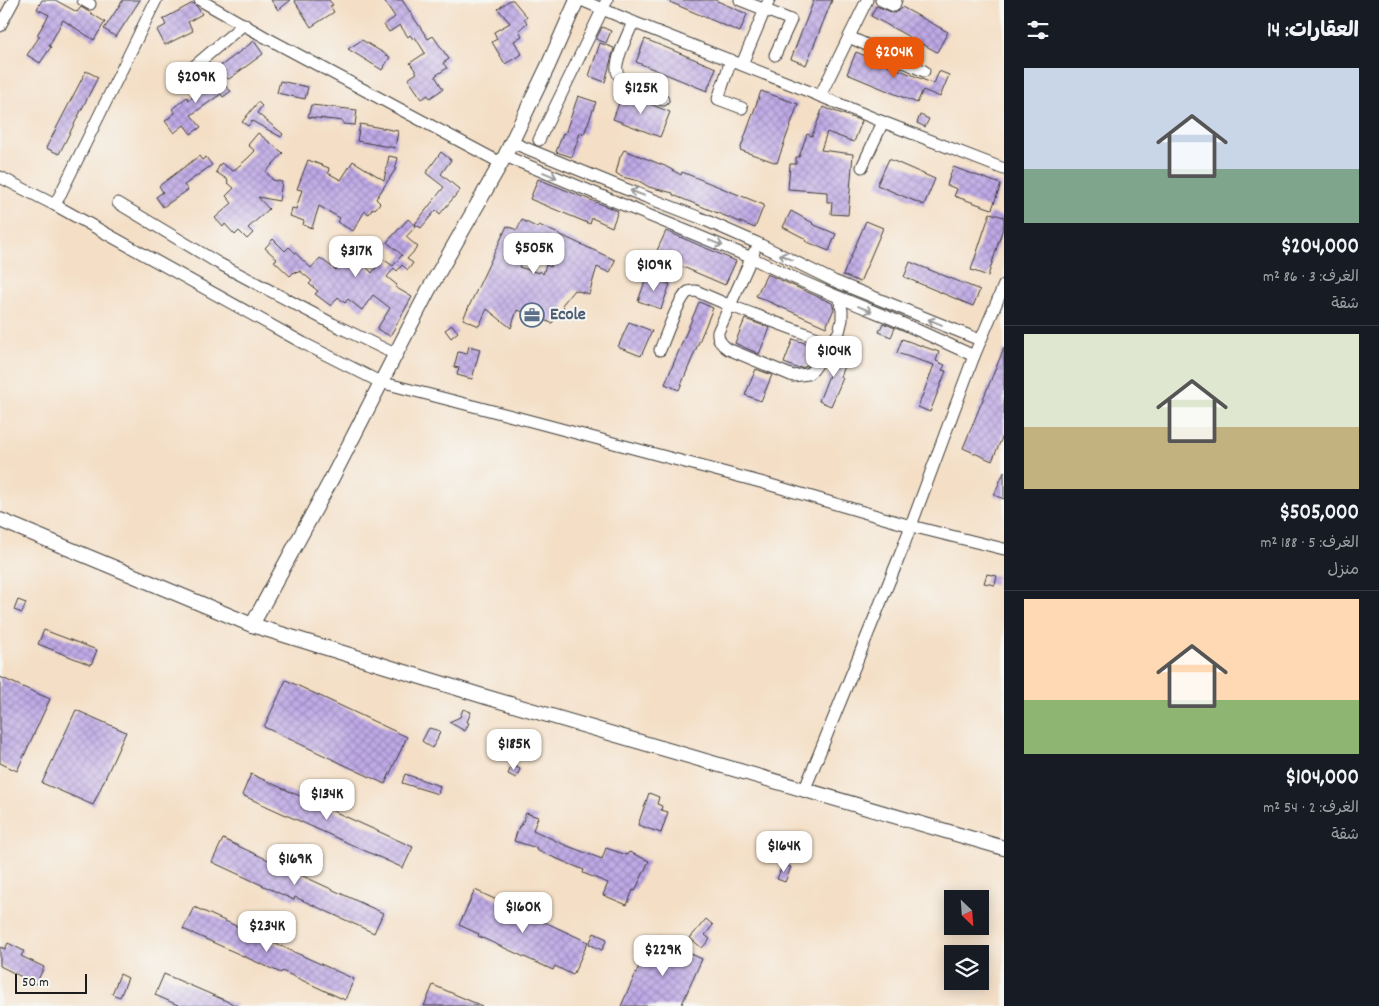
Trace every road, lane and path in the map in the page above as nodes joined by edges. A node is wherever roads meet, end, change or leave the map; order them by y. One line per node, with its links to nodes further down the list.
1 (14, 0): 14 (street)
2 (156, 0): 31 (street)
3 (200, 0): 13 (street)
4 (576, 0): 25 (street)
5 (581, 0): 10 (street)
6 (740, 0): 11 (street)
7 (867, 0): 15 (street)
8 (881, 0): 9 (street)
9 (896, 0)
10 (605, 5): 12 (street); 24 (street)
11 (767, 5): 16 (street); 17 (street)
12 (634, 22): 17 (street); 21 (street)
13 (244, 24): 19 (street); 26 (street)
14 (0, 26)
15 (849, 37): 18 (street); 20 (street)
16 (775, 55)
17 (736, 62): 20 (street); 22 (street)
18 (924, 71)
19 (184, 75)
20 (820, 96): 23 (street)
21 (663, 100)
22 (742, 108)
23 (883, 122): 27 (street); 28 (street)
24 (540, 140)
25 (511, 142): 26 (street); 32 (street, one-way to 25)
26 (503, 160): 33 (street, one-way to 33); 42 (street)
27 (862, 167)
28 (1004, 169)
29 (0, 177): 31 (street)
30 (118, 203): 42 (street)
31 (55, 205): 44 (street)
32 (757, 244): 33 (street); 34 (street, one-way to 32)
33 (752, 258): 36 (street); 38 (street)
34 (825, 276): 36 (street); 39 (street, one-way to 34)
35 (1004, 285): 39 (street)
36 (818, 289): 37 (street)
37 (839, 298): 40 (street); 43 (street, one-way to 43)
38 (731, 306): 40 (street); 40 (street); 41 (street)
39 (980, 340): 43 (street)
40 (831, 343)
41 (660, 350)
42 (395, 354): 44 (street)
43 (974, 356): 46 (street)
44 (380, 382): 46 (street); 48 (street)
45 (0, 520): 48 (street)
46 (911, 526): 47 (street); 49 (street)
47 (1004, 549)
48 (252, 625): 49 (street)
49 (804, 791): 50 (street)
50 (1004, 848)

